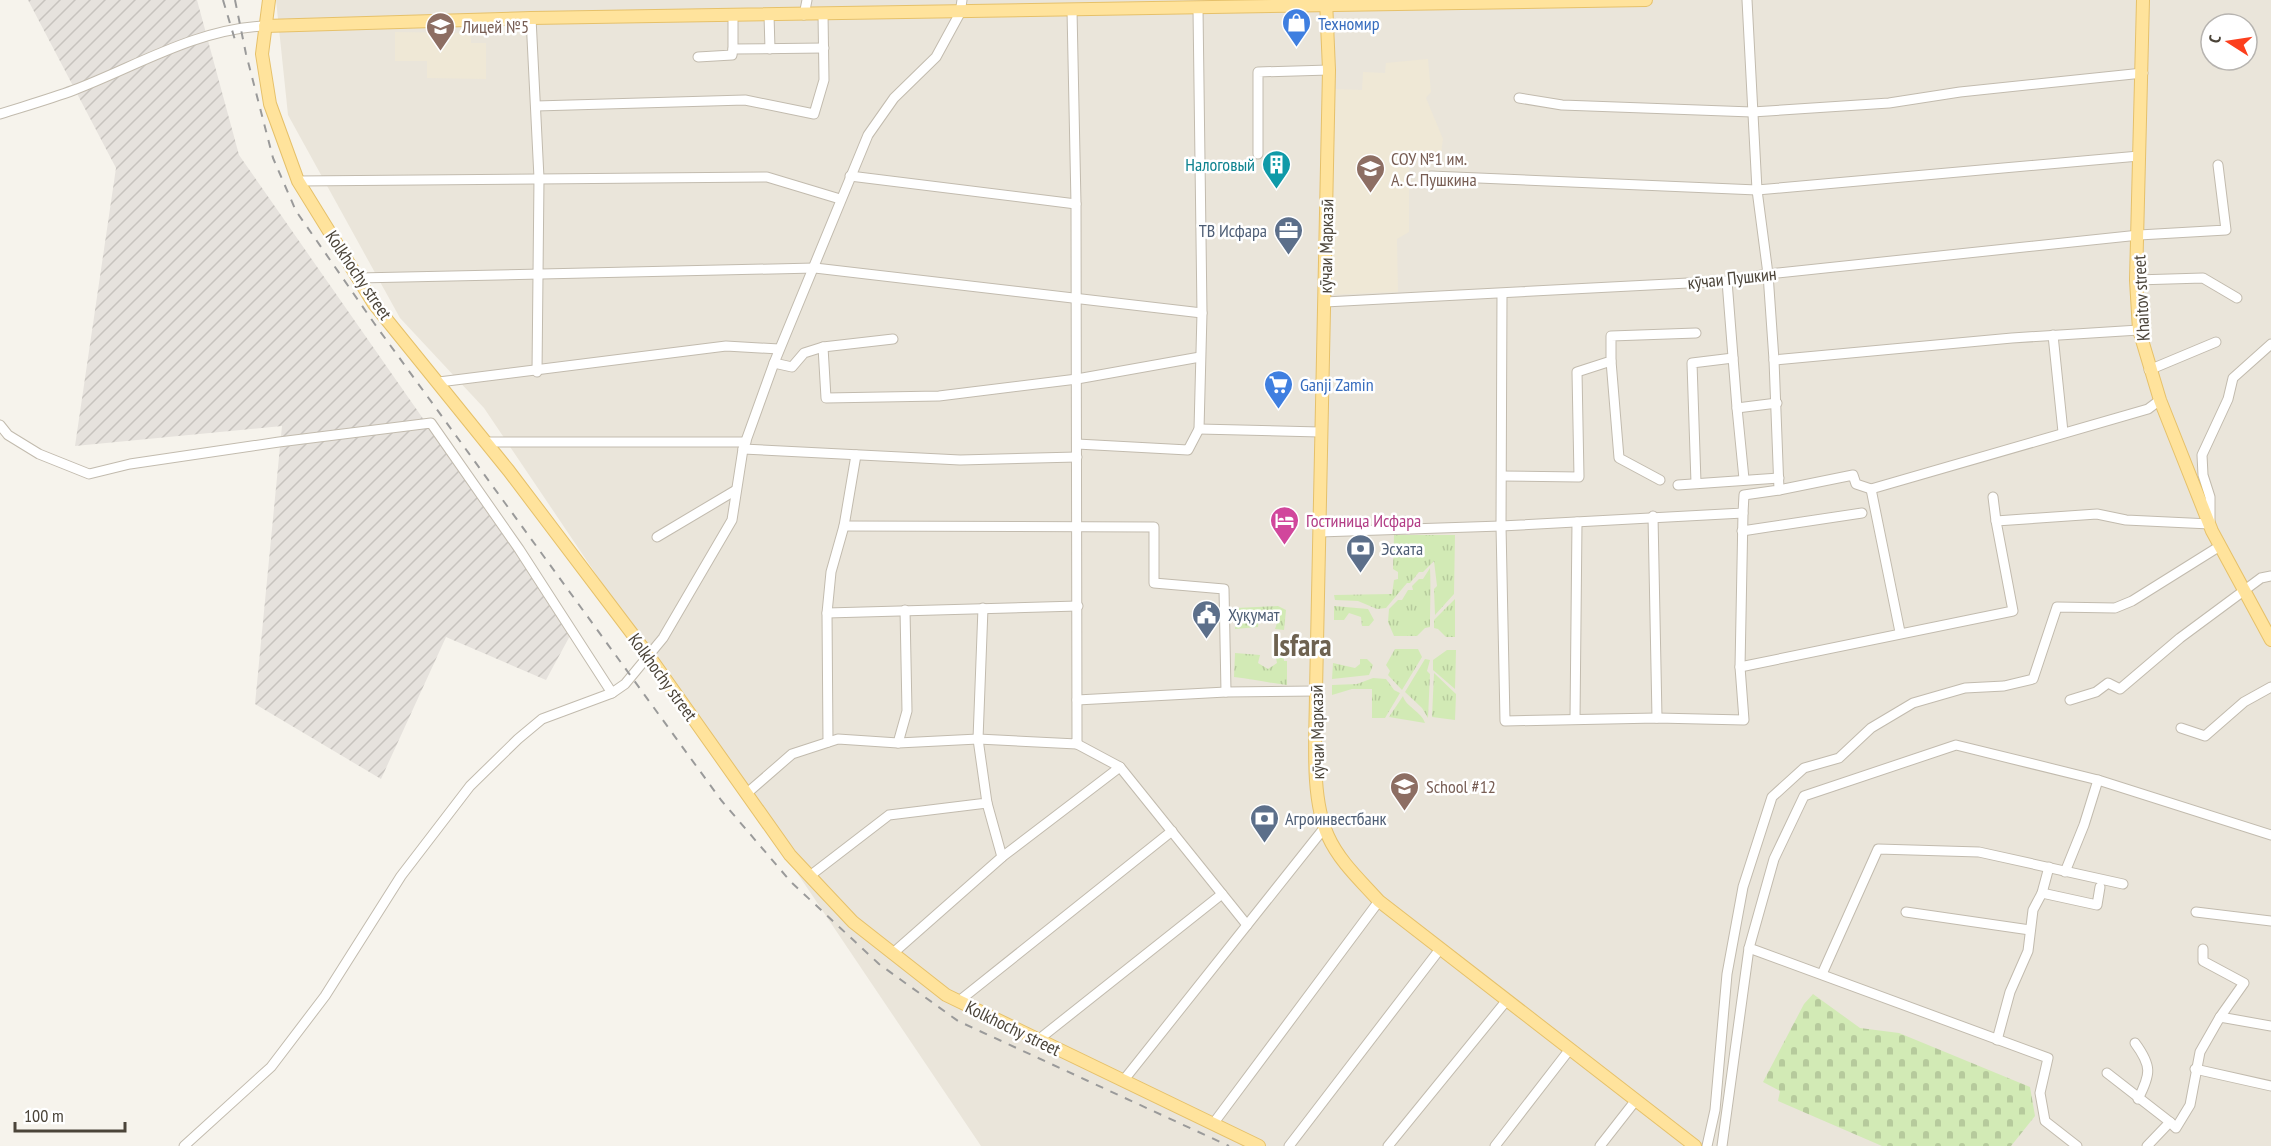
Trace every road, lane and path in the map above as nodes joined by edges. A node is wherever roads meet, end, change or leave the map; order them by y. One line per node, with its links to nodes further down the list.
1 (269, 0): 15 (main road, Kolkhochy street)
2 (807, 0): 12 (street)
3 (1646, 0): 6 (main road)
4 (1747, 0): 24 (street)
5 (2143, 0): 21 (main road, Khaitov street)
6 (1326, 2): 8 (main road); 20 (main road, кӯчаи Марказӣ)
7 (961, 6): 9 (main road); 10 (main road); 29 (street)
8 (1198, 9): 9 (main road); 47 (street)
9 (1072, 10): 35 (street)
10 (823, 14): 12 (main road); 16 (street)
11 (769, 15): 12 (main road); 13 (main road); 18 (street)
12 (804, 15)
13 (733, 16): 14 (main road); 17 (street)
14 (531, 18): 15 (main road); 23 (street)
15 (265, 26): 25 (street); 32 (main road, Kolkhochy street)
16 (824, 48): 18 (street); 23 (street)
17 (733, 49): 18 (street); 19 (street)
18 (770, 49)
19 (698, 57)
20 (1329, 70): 26 (street); 46 (main road, кӯчаи Марказӣ)
21 (2143, 73): 24 (street); 27 (main road, Khaitov street)
22 (1519, 98): 24 (street)
23 (536, 106): 31 (street)
24 (1752, 112): 33 (street)
25 (0, 114)
26 (1258, 154)
27 (2139, 156): 33 (street); 36 (main road, Khaitov street)
28 (2218, 165): 36 (street, кӯчаи Пушкин)
29 (850, 176): 34 (street); 35 (street)
30 (1431, 176): 33 (street)
31 (539, 178): 32 (street); 34 (street); 38 (street)
32 (298, 181): 40 (main road, Kolkhochy street)
33 (1757, 190): 39 (street)
34 (840, 199): 37 (street)
35 (1076, 204): 45 (street)
36 (2139, 235): 39 (street, кӯчаи Пушкин); 41 (main road, Khaitov street)
37 (815, 268): 38 (street); 45 (street); 55 (street)
38 (538, 274): 40 (street); 62 (street)
39 (1768, 274): 42 (street, кӯчаи Пушкин); 58 (street)
40 (358, 278): 64 (main road, Kolkhochy street)
41 (2136, 280): 44 (street); 48 (main road, Khaitov street)
42 (1727, 281): 43 (street, кӯчаи Пушкин); 57 (street)
43 (1502, 294): 46 (street, кӯчаи Пушкин); 77 (street)
44 (2237, 298)
45 (1076, 300): 47 (street); 63 (street)
46 (1324, 302): 70 (main road, кӯчаи Марказӣ)
47 (1202, 313): 56 (street)
48 (2139, 330): 50 (street); 61 (main road, Khaitov street)
49 (1696, 333): 59 (street)
50 (2053, 335): 58 (street); 71 (street)
51 (893, 339): 54 (street)
52 (2216, 342): 61 (street)
53 (2271, 344): 92 (street)
54 (823, 347): 60 (street); 63 (street)
55 (779, 349): 60 (street); 62 (street)
56 (1200, 357): 63 (street); 69 (street)
57 (1733, 358): 67 (street); 81 (street)
58 (1774, 360): 66 (street)
59 (1611, 362): 77 (street); 80 (street)
60 (774, 363): 74 (street)
61 (2149, 370): 65 (main road, Khaitov street)
62 (537, 372): 64 (street)
63 (1077, 379): 73 (street)
64 (439, 382): 72 (main road, Kolkhochy street)
65 (2160, 400): 71 (street); 92 (main road, Khaitov street)
66 (1777, 403): 67 (street); 78 (street)
67 (1737, 408): 79 (street)
68 (0, 425): 113 (street)
69 (1199, 429): 70 (street); 73 (street)
70 (1320, 432): 97 (main road, кӯчаи Марказӣ)
71 (2063, 432): 83 (street)
72 (487, 442): 74 (street); 108 (main road, Kolkhochy street)
73 (1077, 444): 76 (street)
74 (745, 445): 75 (street); 84 (street)
75 (856, 455): 76 (street); 93 (street)
76 (1077, 457): 94 (street)
77 (1502, 476): 95 (street)
78 (1779, 478): 79 (street); 85 (street)
79 (1744, 479): 81 (street)
80 (1660, 480)
81 (1696, 483): 82 (street)
82 (1678, 485)
83 (1871, 489): 85 (street); 106 (street)
84 (736, 490): 98 (street); 108 (street)
85 (1779, 490): 87 (street)
86 (1993, 497): 90 (street)
87 (1743, 513): 89 (street); 96 (street)
88 (1862, 513): 96 (street)
89 (1653, 516): 91 (street); 116 (street)
90 (1996, 521): 92 (street); 106 (street)
91 (1577, 522): 95 (street); 117 (street)
92 (2210, 524): 99 (main road, Khaitov street)
93 (844, 526): 94 (street); 105 (street)
94 (1077, 526): 102 (street); 112 (street)
95 (1501, 526): 97 (street); 117 (street)
96 (1742, 531): 109 (street)
97 (1319, 532): 111 (main road, кӯчаи Марказӣ)
98 (657, 537)
99 (2220, 546): 101 (main road, Khaitov street); 172 (street)
100 (2271, 576): 101 (street)
101 (2245, 590): 107 (main road, Khaitov street); 115 (street)
102 (1078, 606): 103 (street); 114 (street)
103 (983, 608): 104 (street); 119 (street)
104 (905, 610): 105 (street); 121 (street)
105 (827, 613): 120 (street)
106 (1900, 632): 109 (street)
107 (2271, 640)
108 (649, 656): 113 (street); 125 (main road, Kolkhochy street)
109 (1740, 667): 116 (street)
110 (2271, 687): 118 (street)
111 (1316, 691): 112 (street); 127 (main road, кӯчаи Марказӣ)
112 (1226, 692): 114 (street)
113 (612, 693): 165 (street)
114 (1077, 700): 122 (street)
115 (2070, 700)
116 (1657, 718): 117 (street)
117 (1575, 720)
118 (2181, 728)
119 (978, 739): 121 (street); 122 (street); 126 (street)
120 (828, 742): 121 (street); 125 (street)
121 (898, 743)
122 (1077, 744): 123 (street)
123 (1120, 767): 128 (street); 130 (street)
124 (2098, 780): 129 (street); 132 (street); 144 (street)
125 (746, 794): 133 (main road, Kolkhochy street)
126 (987, 803): 130 (street); 133 (street)
127 (1325, 827): 138 (main road, кӯчаи Марказӣ); 142 (street)
128 (1172, 831): 137 (street); 150 (street)
129 (2271, 835)
130 (1002, 858): 147 (street)
131 (2049, 867): 132 (street); 136 (street); 148 (street)
132 (2065, 872): 134 (street)
133 (810, 875): 147 (main road, Kolkhochy street)
134 (2123, 884)
135 (2100, 887): 136 (street)
136 (2042, 893): 143 (street)
137 (1222, 894): 142 (street); 153 (street)
138 (1379, 901): 145 (main road, кӯчаи Марказӣ); 164 (street)
139 (1905, 912): 143 (street)
140 (2196, 912): 141 (street)
141 (2271, 921)
142 (1247, 925): 159 (street)
143 (2030, 930): 154 (street)
144 (1749, 948): 148 (street); 173 (street)
145 (1440, 949): 149 (main road, кӯчаи Марказӣ); 167 (street)
146 (2203, 949): 151 (street)
147 (892, 954): 150 (main road, Kolkhochy street)
148 (1822, 974): 154 (street)
149 (1507, 1000): 156 (main road, кӯчаи Марказӣ); 168 (street)
150 (959, 1001): 153 (main road, Kolkhochy street)
151 (2220, 1017): 152 (street); 157 (street)
152 (2271, 1026)
153 (1038, 1040): 159 (main road, Kolkhochy street)
154 (1997, 1040): 174 (street)
155 (2135, 1043): 161 (street)
156 (1570, 1049): 162 (main road, кӯчаи Марказӣ); 169 (street)
157 (2195, 1069): 160 (street); 163 (street)
158 (2107, 1073): 161 (street)
159 (1123, 1081): 164 (main road, Kolkhochy street)
160 (2271, 1086)
161 (2138, 1099): 163 (street)
162 (1636, 1100): 170 (street); 171 (main road, кӯчаи Марказӣ)
163 (2170, 1122): 175 (street)
164 (1213, 1124): 166 (main road, Kolkhochy street)
165 (183, 1146)
166 (1259, 1146)
167 (1289, 1146)
168 (1388, 1146)
169 (1495, 1146)
170 (1600, 1146)
171 (1695, 1146)
172 (1707, 1146)
173 (1722, 1146)
174 (2077, 1146)
175 (2147, 1146)

